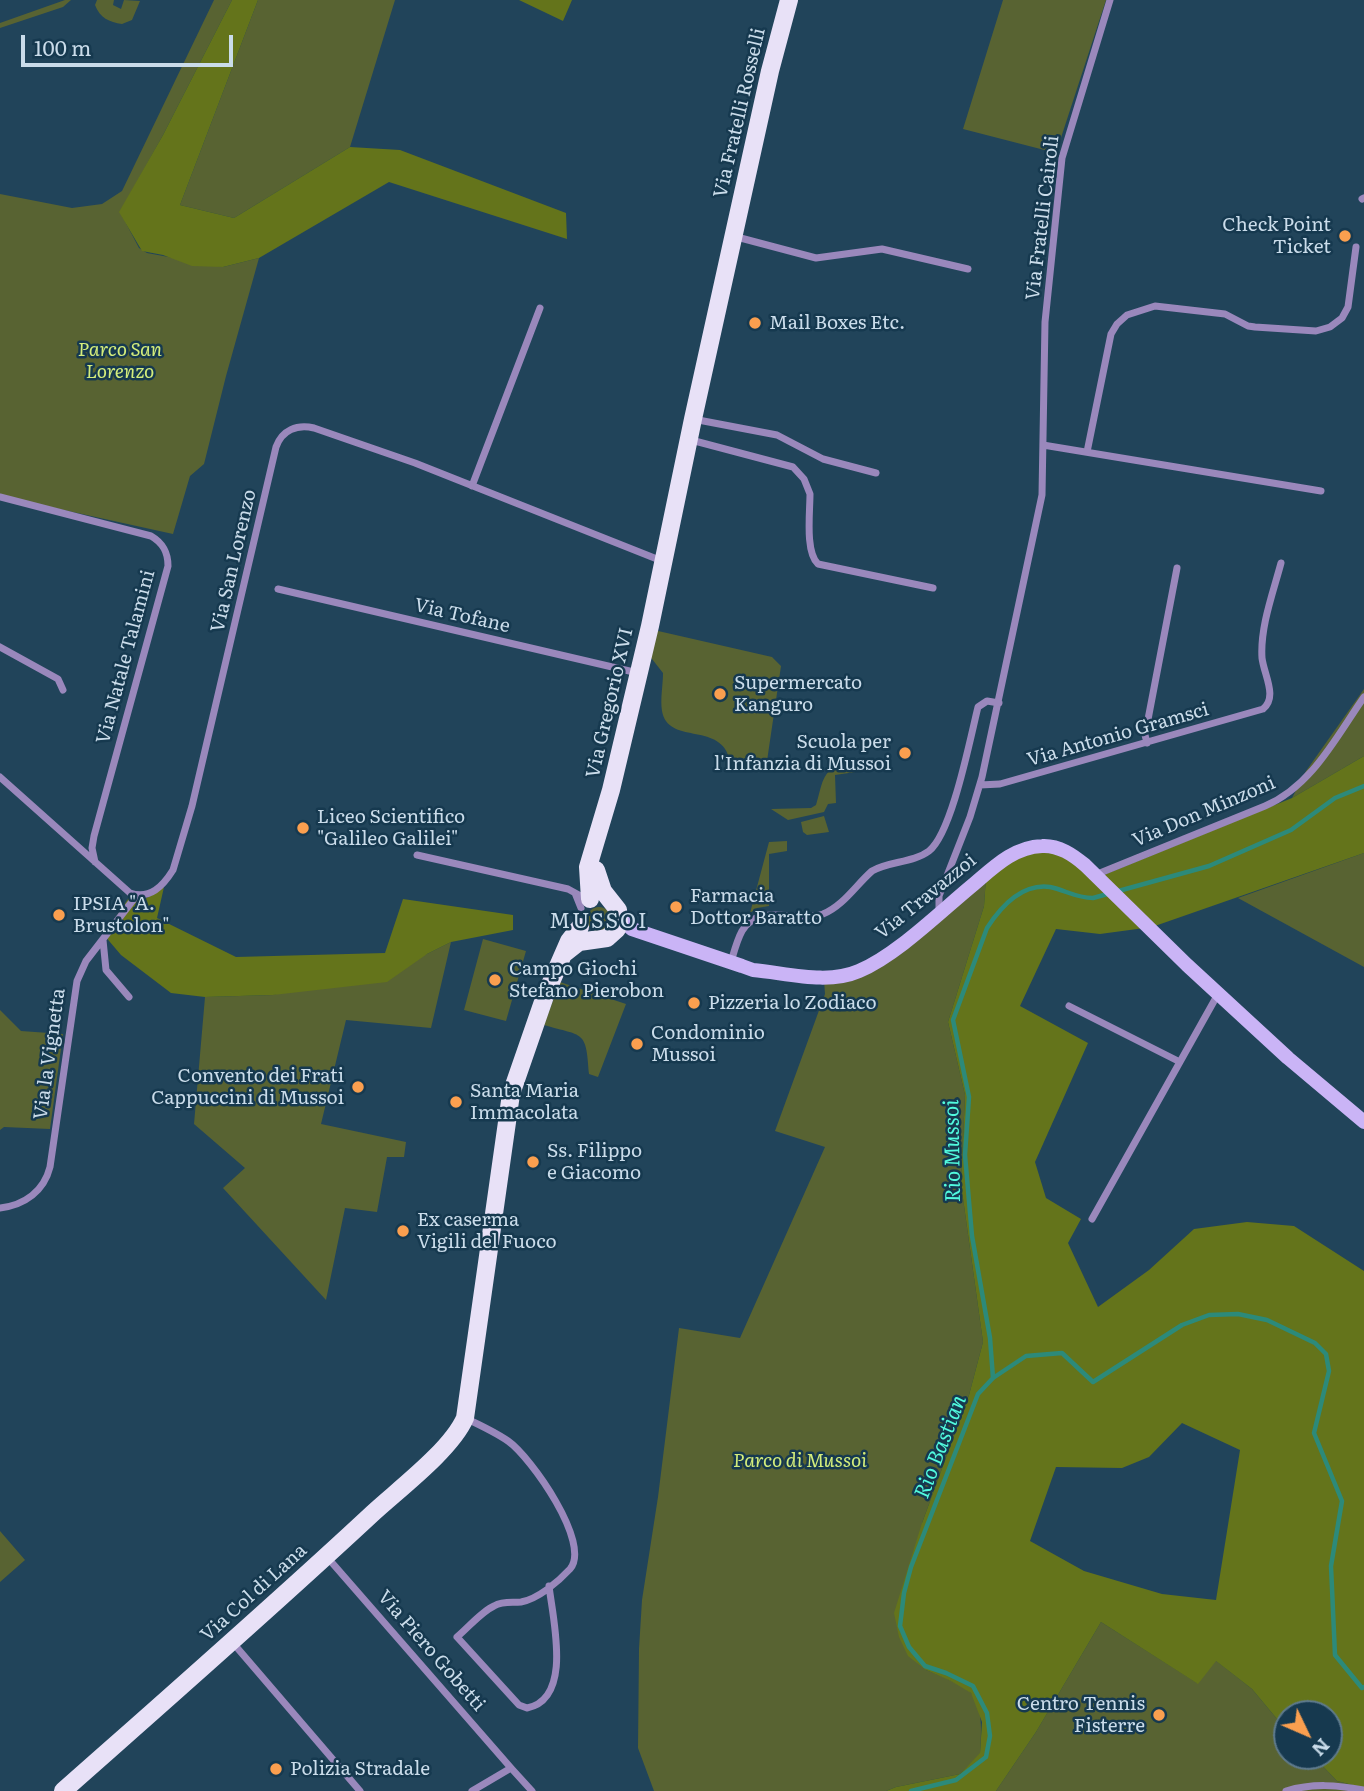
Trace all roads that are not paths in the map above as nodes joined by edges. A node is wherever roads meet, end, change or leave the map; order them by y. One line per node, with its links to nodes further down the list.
1 (789, 0): 3 (main road, Via Fratelli Rosselli)
2 (1110, 0): 9 (street, Via Fratelli Cairoli)
3 (733, 236): 5 (street); 7 (main road, Via Fratelli Rosselli)
4 (1356, 247): 10 (street)
5 (968, 269)
6 (540, 309): 12 (street)
7 (693, 419): 8 (main road, Via Fratelli Rosselli); 11 (street)
8 (689, 439): 15 (main road, Via Fratelli Rosselli); 18 (street)
9 (1042, 445): 10 (street); 24 (street, Via Fratelli Cairoli)
10 (1087, 452): 13 (street)
11 (876, 473)
12 (472, 486): 15 (street, Via San Lorenzo); 33 (street, Via San Lorenzo)
13 (1321, 491)
14 (0, 496): 30 (street, Via Natale Talamini)
15 (663, 562): 21 (main road, Via Gregorio XVI)
16 (1281, 563): 25 (street, Via Antonio Gramsci)
17 (1177, 568): 25 (street)
18 (933, 588)
19 (278, 589): 21 (street, Via Tofane)
20 (0, 647): 22 (street)
21 (639, 674): 29 (main road, Via Gregorio XVI)
22 (63, 690)
23 (1364, 697): 31 (street, Via Don Minzoni)
24 (999, 703): 27 (street, Via Fratelli Cairoli); 43 (street)
25 (1147, 743): 27 (street, Via Antonio Gramsci)
26 (0, 778): 30 (street)
27 (979, 785): 36 (street, Via Fratelli Cairoli)
28 (417, 855): 32 (street)
29 (591, 860): 32 (street, Via Gregorio XVI); 34 (main road, Via Gregorio XVI); 35 (main road, Via Gregorio XVI)
30 (95, 863): 33 (street)
31 (1098, 878): 36 (street, Via Travazzoi); 44 (street, Via Travazzoi)
32 (572, 890): 34 (street)
33 (136, 895): 41 (street, Via la Vignetta)
34 (587, 902): 35 (main road); 37 (main road)
35 (613, 905): 38 (street); 39 (main road)
36 (939, 913): 43 (street, Via Travazzoi)
37 (580, 926): 40 (main road); 42 (main road)
38 (632, 929): 39 (street); 43 (street, Via Travazzoi)
39 (612, 934): 40 (main road)
40 (594, 939): 42 (main road)
41 (103, 940): 45 (street); 49 (street, Via la Vignetta)
42 (562, 956): 51 (main road)
43 (731, 962)
44 (1218, 994): 47 (street); 48 (street, Via Travazzoi)
45 (129, 997)
46 (1069, 1006): 47 (street)
47 (1180, 1062): 50 (street)
48 (1364, 1122)
49 (0, 1208)
50 (1092, 1219)
51 (465, 1418): 52 (main road, Via Col di Lana); 53 (street)
52 (327, 1556): 54 (main road, Via Col di Lana); 55 (street, Via Piero Gobetti)
53 (550, 1586): 53 (street)
54 (232, 1641): 57 (main road, Via Col di Lana); 58 (street)
55 (511, 1768): 59 (street); 60 (street, Via Piero Gobetti)
56 (1364, 1790): 61 (street)
57 (63, 1791)
58 (360, 1791)
59 (472, 1791)
60 (532, 1791)
61 (1286, 1791)

